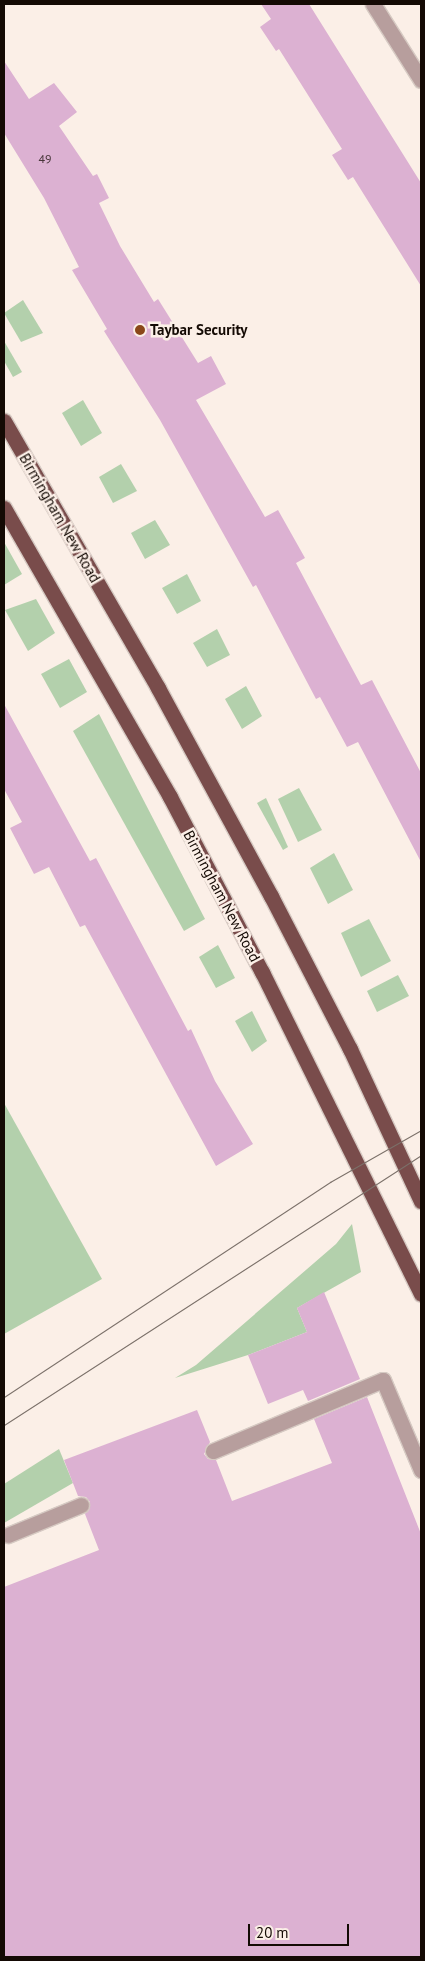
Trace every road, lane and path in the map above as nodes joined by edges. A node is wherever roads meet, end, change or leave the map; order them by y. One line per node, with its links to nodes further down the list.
1 (373, 4): 2 (street)
2 (421, 80)
3 (4, 421): 5 (highway, Birmingham New Road)
4 (4, 508): 6 (highway, Birmingham New Road)
5 (421, 1201)
6 (421, 1294)
7 (213, 1451): 8 (street)
8 (421, 1470)
9 (81, 1505): 10 (street)
10 (8, 1536)

